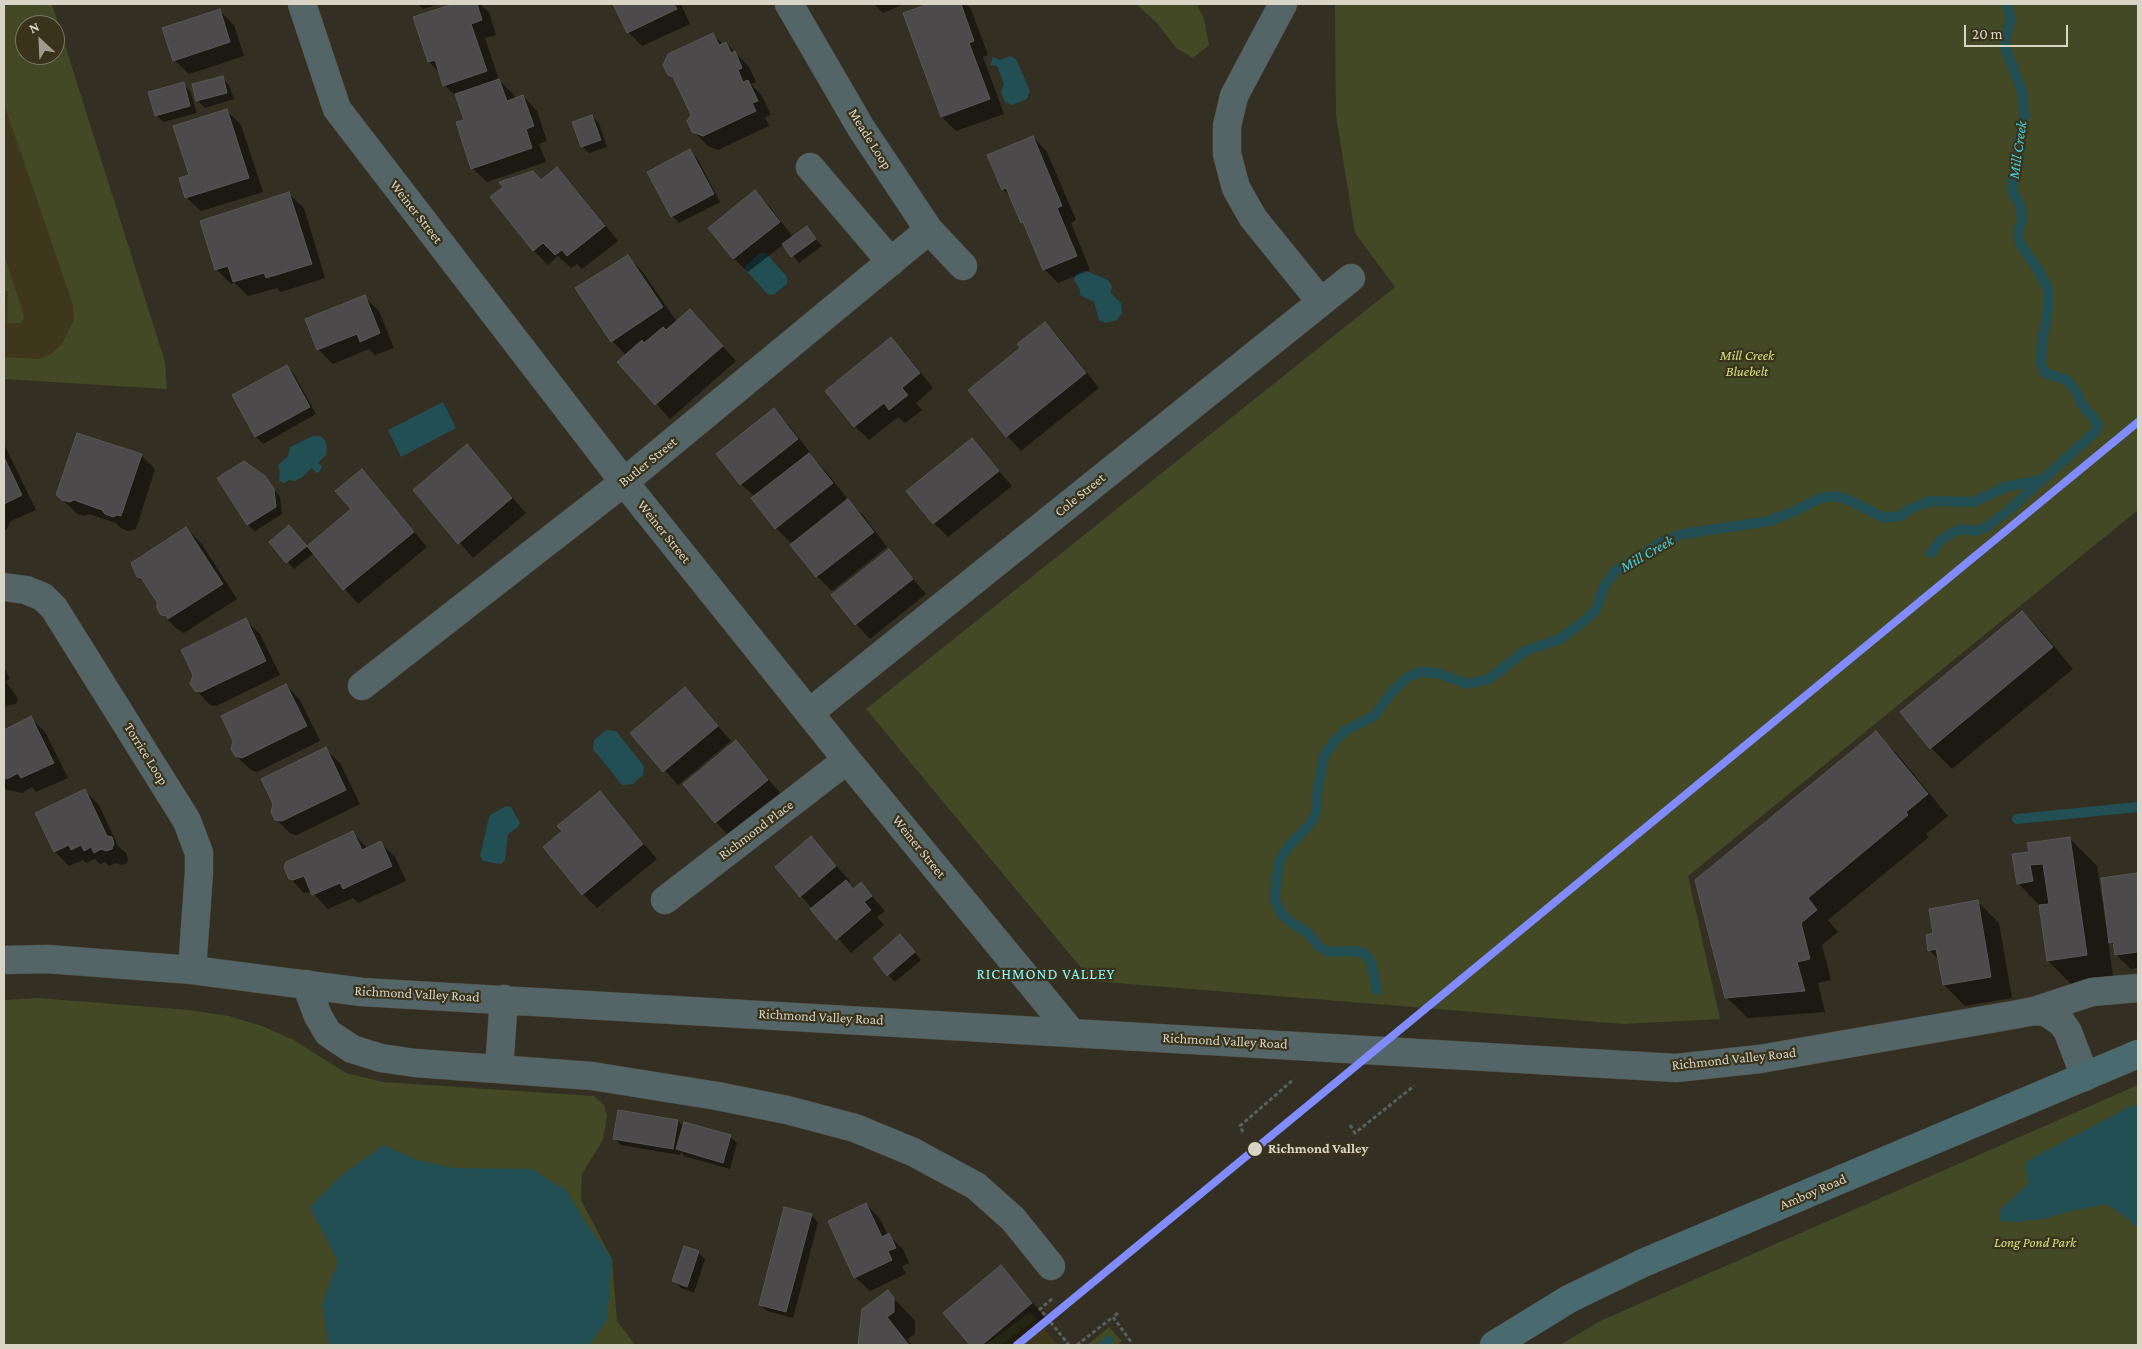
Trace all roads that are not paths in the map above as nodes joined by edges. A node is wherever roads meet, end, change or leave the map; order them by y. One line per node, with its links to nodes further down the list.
1 (302, 4): 10 (street, Weiner Street)
2 (789, 4): 5 (street, Meade Loop)
3 (1283, 4): 9 (street)
4 (810, 167): 6 (street)
5 (929, 230): 6 (street, Butler Street); 7 (street, Meade Loop)
6 (890, 262): 10 (street, Butler Street)
7 (963, 266)
8 (1351, 278): 9 (street, Cole Street)
9 (1321, 302): 13 (street, Cole Street)
10 (624, 482): 12 (street, Butler Street); 13 (street, Weiner Street)
11 (4, 587): 17 (street, Torrice Loop)
12 (362, 686)
13 (809, 713): 14 (street, Weiner Street)
14 (847, 760): 15 (street, Richmond Place); 22 (street, Weiner Street)
15 (665, 900)
16 (4, 960): 17 (street, Richmond Valley Road)
17 (192, 970): 18 (street, Richmond Valley Road)
18 (306, 984): 20 (street, Richmond Valley Road); 24 (street)
19 (2138, 988): 21 (street, Richmond Valley Road)
20 (504, 999): 22 (street, Richmond Valley Road); 24 (street)
21 (2034, 1012): 22 (street, Richmond Valley Road); 25 (street)
22 (1072, 1033)
23 (2138, 1054): 25 (main road, Amboy Road)
24 (499, 1068): 26 (street)
25 (2085, 1077): 27 (main road, Amboy Road)
26 (1051, 1266)
27 (1494, 1345)

